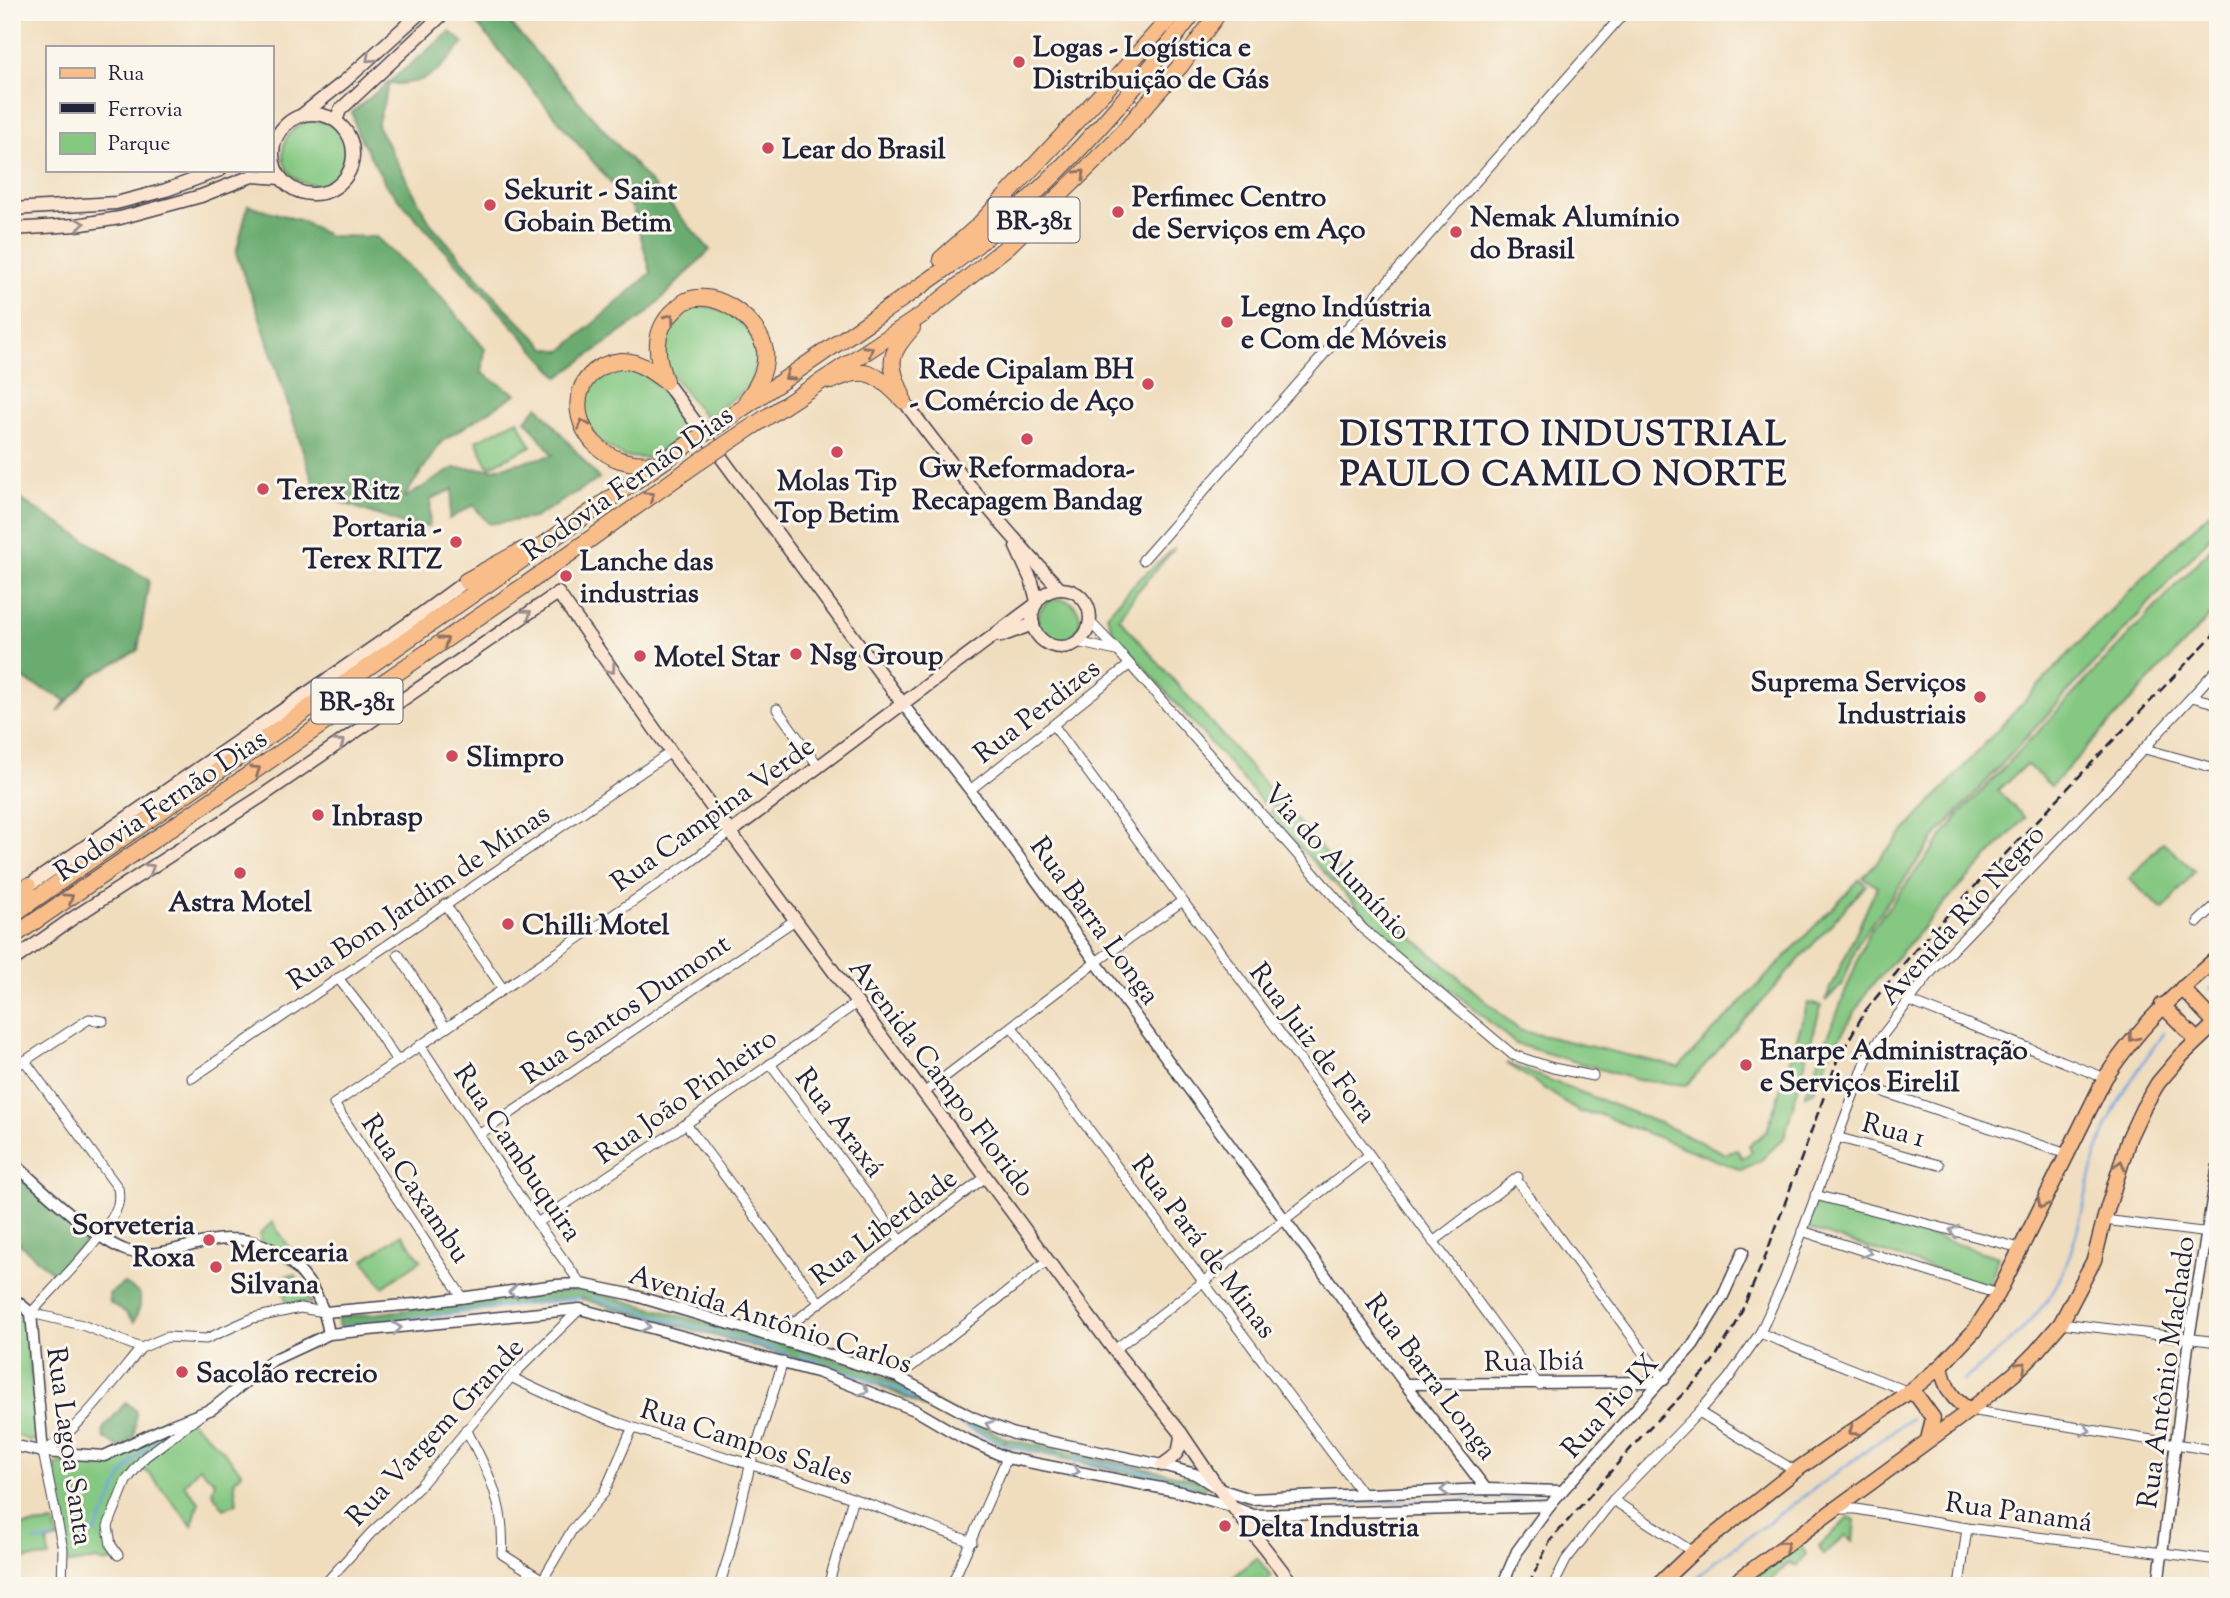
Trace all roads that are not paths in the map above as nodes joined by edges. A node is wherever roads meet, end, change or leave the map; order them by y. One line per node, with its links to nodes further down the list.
1 (421, 12): 7 (main road, one-way to 7)
2 (445, 12): 8 (main road)
3 (1175, 12): 14 (highway, BR-381)
4 (1194, 12): 14 (highway, Rodovia Fernão Dias / BR-381)
5 (1219, 12): 15 (highway, Rodovia Fernão Dias / BR-381, one-way to 5)
6 (1625, 12): 23 (street)
7 (299, 116): 8 (main road); 9 (main road)
8 (336, 121): 11 (main road)
9 (274, 138): 11 (main road)
10 (215, 172): 12 (main road)
11 (281, 178): 13 (main road, one-way to 11)
12 (12, 209)
13 (12, 229)
14 (905, 296): 19 (highway, Rodovia Fernão Dias / BR-381, one-way to 19)
15 (922, 316): 17 (highway, Rodovia Fernão Dias / BR-381, one-way to 15); 18 (highway)
16 (665, 381): 19 (highway, one-way to 19); 20 (highway, one-way to 16); 35 (main road, Rua Barra Longa)
17 (812, 387): 18 (highway); 53 (highway, Rodovia Fernão Dias / BR-381, one-way to 17, bridge)
18 (904, 401): 21 (main road)
19 (738, 411): 20 (highway, Rodovia Fernão Dias / BR-381, bridge)
20 (658, 464): 22 (highway, Rodovia Fernão Dias / BR-381)
21 (1009, 534): 25 (main road); 26 (main road)
22 (551, 540): 24 (highway, BR-381); 50 (highway, Rodovia Fernão Dias / BR-381)
23 (1143, 560)
24 (466, 581): 45 (main road, Rodovia Fernão Dias / BR-381)
25 (1060, 589): 26 (main road); 27 (main road)
26 (1036, 602): 28 (main road); 30 (main road, Rua Campina Verde)
27 (1090, 622): 29 (main road); 31 (street, Via do Alumínio)
28 (1033, 624): 29 (main road); 30 (main road, Rua Campina Verde)
29 (1077, 642): 31 (street)
30 (976, 649): 35 (main road, Rua Campina Verde)
31 (1118, 651): 32 (street, Via do Alumínio)
32 (1129, 664): 38 (street, Rua Perdizes); 74 (street, Via do Alumínio)
33 (2218, 668): 34 (street, Avenida Rio Negro)
34 (2192, 697): 36 (street); 39 (street, Avenida Rio Negro)
35 (902, 703): 41 (main road, Rua Campina Verde); 43 (street, Rua Barra Longa)
36 (2218, 704)
37 (777, 709): 41 (street)
38 (1054, 726): 43 (street, Rua Perdizes); 47 (street, Rua Juiz de Fora)
39 (2145, 748): 42 (street); 61 (street, Avenida Rio Negro)
40 (671, 752): 44 (main road, Avenida Campo Florido); 49 (street, Rua Bom Jardim de Minas); 56 (main road, Avenida Campo Florido / BR-381, one-way to 40)
41 (819, 767): 44 (main road, Rua Campina Verde)
42 (2218, 769)
43 (970, 790): 57 (street, Rua Barra Longa)
44 (731, 832): 51 (main road, Avenida Campo Florido); 60 (street, Rua Campina Verde)
45 (28, 886): 46 (highway)
46 (12, 897)
47 (1181, 902): 57 (street); 83 (street, Rua Juiz de Fora)
48 (2218, 903): 52 (street)
49 (445, 904): 58 (street, Rua Bom Jardim de Minas); 60 (street)
50 (12, 915)
51 (795, 920): 62 (main road, Avenida Campo Florido); 81 (street, Rua Santos Dumont)
52 (2198, 922)
53 (12, 937)
54 (398, 954): 67 (street)
55 (2218, 957): 59 (main road)
56 (12, 961)
57 (1096, 962): 66 (street); 90 (street, Rua Barra Longa)
58 (338, 978): 71 (street); 75 (street, Rua Bom Jardim de Minas)
59 (2182, 988): 63 (main road); 65 (main road)
60 (503, 989): 67 (street, Rua Campina Verde)
61 (1909, 1001): 76 (street); 77 (street, Avenida Rio Negro)
62 (858, 1002): 72 (street, Rua João Pinheiro); 78 (main road, Avenida Campo Florido)
63 (2162, 1005): 68 (main road); 76 (main road, one-way to 76)
64 (103, 1021): 70 (street)
65 (2216, 1022): 68 (main road)
66 (1012, 1027): 78 (street); 101 (street, Rua Pará de Minas)
67 (446, 1028): 69 (street, Rua Campina Verde)
68 (2197, 1040): 91 (main road, one-way to 68)
69 (420, 1045): 71 (street, Rua Campina Verde); 81 (street, Rua Cambuquira)
70 (25, 1061): 73 (street); 95 (street)
71 (397, 1061): 79 (street, Rua Campina Verde)
72 (770, 1064): 80 (street, Rua João Pinheiro); 96 (street, Rua Araxá)
73 (12, 1069)
74 (1593, 1076)
75 (192, 1078)
76 (2105, 1078): 84 (main road)
77 (1857, 1083): 82 (street, Avenida Rio Negro); 84 (street)
78 (925, 1092): 88 (main road, Avenida Campo Florido)
79 (334, 1104): 105 (street, Rua Caxambu)
80 (686, 1124): 92 (street, Rua João Pinheiro); 106 (street)
81 (480, 1134): 92 (street, Rua Cambuquira)
82 (1836, 1137): 87 (street, Rua 1); 89 (street, Avenida Rio Negro)
83 (1369, 1154): 90 (street); 97 (street, Rua Juiz de Fora)
84 (2067, 1154): 98 (main road, one-way to 98)
85 (12, 1161): 95 (street)
86 (2218, 1164): 94 (street, Rua Antônio Machado)
87 (1939, 1165)
88 (987, 1176): 96 (street, Rua Liberdade); 100 (main road, Avenida Campo Florido)
89 (1815, 1195): 93 (street, Avenida Rio Negro); 98 (street, one-way to 89)
90 (1284, 1219): 101 (street); 123 (street, Rua Barra Longa)
91 (2104, 1220): 94 (street); 110 (main road)
92 (537, 1223): 102 (street, Rua Cambuquira)
93 (1802, 1231): 103 (street, one-way to 103); 111 (street, Avenida Rio Negro)
94 (2213, 1233): 114 (street, Rua Antônio Machado)
95 (100, 1236): 108 (street); 109 (street)
96 (901, 1241): 106 (street, Rua Liberdade)
97 (1433, 1242): 122 (street); 124 (street, Rua Juiz de Fora)
98 (2020, 1248): 103 (main road)
99 (1743, 1252): 122 (street, Rua Pio IX)
100 (1048, 1260): 117 (main road, Avenida Campo Florido); 121 (street)
101 (1203, 1282): 117 (street); 144 (street, Rua Pará de Minas)
102 (581, 1284): 105 (street, Avenida Antônio Carlos, one-way to 105); 113 (street, Avenida Antônio Carlos)
103 (1997, 1294): 119 (main road)
104 (12, 1297): 109 (street)
105 (463, 1298): 108 (street, Avenida Antônio Carlos)
106 (819, 1302): 113 (street, Rua Liberdade)
107 (580, 1309): 112 (street, Avenida Antônio Carlos, one-way to 107); 118 (street, Avenida Antônio Carlos, one-way to 118); 120 (street, Rua Vargem Grande)
108 (325, 1312): 112 (street); 116 (street)
109 (31, 1313): 116 (street); 136 (street, Rua Lagoa Santa)
110 (2061, 1322): 114 (street); 126 (main road, one-way to 110)
111 (1760, 1333): 125 (street); 127 (street, Avenida Rio Negro)
112 (329, 1334): 128 (street, Avenida Antônio Carlos)
113 (774, 1338): 121 (street, Avenida Antônio Carlos)
114 (2189, 1338): 115 (street); 134 (street, Rua Antônio Machado)
115 (2218, 1342)
116 (141, 1348): 136 (street)
117 (1114, 1350): 131 (main road, Avenida Campo Florido)
118 (783, 1362): 137 (street, Avenida Antônio Carlos, one-way to 137); 139 (street)
119 (1941, 1366): 125 (main road); 126 (main road)
120 (511, 1377): 129 (street, Rua Vargem Grande); 130 (street, Rua Campos Sales)
121 (898, 1377): 138 (street, Avenida Antônio Carlos, one-way to 121)
122 (1664, 1380): 124 (street, Rua Ibiá); 143 (street, Rua Pio IX)
123 (1405, 1384): 124 (street, Rua Ibiá); 142 (street, Rua Barra Longa)
124 (1539, 1385)
125 (1909, 1392): 132 (main road); 140 (main road, one-way to 140)
126 (1970, 1410): 132 (main road); 134 (street, one-way to 134)
127 (1699, 1412): 140 (street); 146 (street, Avenida Rio Negro)
128 (204, 1413): 136 (street, Avenida Antônio Carlos); 154 (street)
129 (466, 1429): 156 (street); 159 (street, Rua Vargem Grande)
130 (632, 1429): 139 (street, Rua Campos Sales); 156 (street)
131 (1181, 1433): 138 (main road); 141 (main road, Avenida Campo Florido)
132 (1928, 1440): 147 (main road)
133 (12, 1445): 136 (street, Avenida Antônio Carlos)
134 (2176, 1445): 135 (street); 153 (street, Rua Antônio Machado)
135 (2218, 1451)
136 (44, 1452): 158 (street, Rua Lagoa Santa)
137 (1007, 1458): 149 (street, Avenida Antônio Carlos, one-way to 149); 151 (street)
138 (1163, 1465): 141 (street, Avenida Antônio Carlos)
139 (750, 1466): 145 (street, Rua Campos Sales); 160 (street)
140 (1796, 1471): 152 (main road)
141 (1220, 1489): 144 (street, Avenida Antônio Carlos); 149 (main road, Avenida Campo Florido)
142 (1486, 1489): 143 (street, Avenida Antônio Carlos); 144 (street, Avenida Antônio Carlos, one-way to 144)
143 (1562, 1491): 148 (street, Rua Pio IX)
144 (1362, 1493)
145 (853, 1498): 151 (street, Rua Campos Sales); 161 (street)
146 (1613, 1500): 152 (street); 165 (street, Avenida Rio Negro)
147 (1854, 1503): 150 (street, Rua Panamá); 167 (main road, one-way to 147)
148 (1550, 1506): 149 (street, Avenida Antônio Carlos); 164 (street, Rua Pio IX)
149 (1233, 1507): 163 (main road, Avenida Campo Florido)
150 (1967, 1528): 153 (street, Rua Panamá); 168 (street)
151 (972, 1542): 157 (street)
152 (1693, 1552): 166 (main road)
153 (2163, 1552): 155 (street, Rua Panamá); 169 (street, Rua Antônio Machado)
154 (118, 1555)
155 (2218, 1560)
156 (541, 1583)
157 (952, 1584): 162 (street)
158 (62, 1586)
159 (323, 1586)
160 (719, 1586)
161 (828, 1586)
162 (990, 1586)
163 (1294, 1586)
164 (1502, 1586)
165 (1553, 1586)
166 (1657, 1586)
167 (1730, 1586)
168 (1959, 1586)
169 (2158, 1586)

